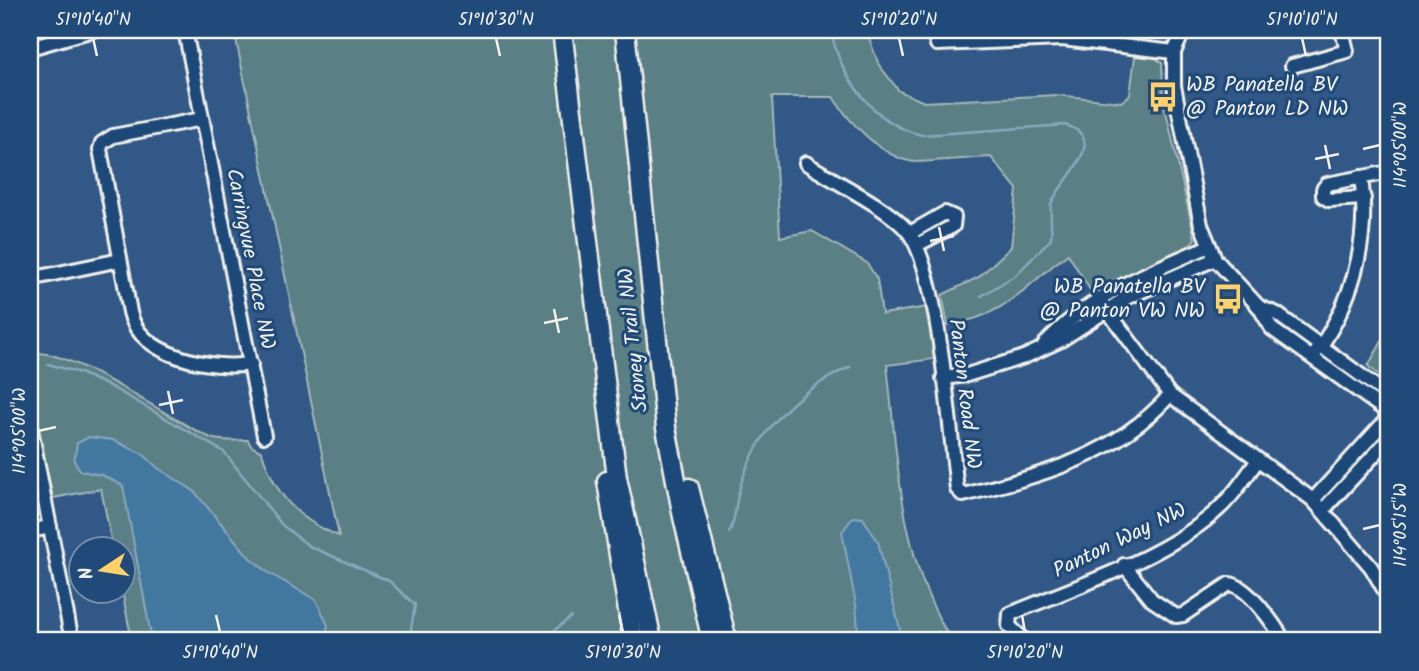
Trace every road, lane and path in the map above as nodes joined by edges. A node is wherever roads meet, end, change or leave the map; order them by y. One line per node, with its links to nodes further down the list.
1 (93, 30): 9 (street)
2 (184, 30): 12 (street, Carringvue Place NW)
3 (562, 30): 16 (highway, Stoney Trail NW)
4 (625, 30): 26 (highway, Stoney Trail NW)
5 (933, 30): 8 (street)
6 (1184, 30): 10 (street)
7 (1342, 30): 11 (street)
8 (1062, 35): 10 (street)
9 (30, 48)
10 (1174, 52): 20 (street)
11 (1292, 66)
12 (202, 119): 21 (street, Carringvue Place NW); 29 (street, Carringvue Place NW)
13 (806, 163): 18 (street, Panton Road NW)
14 (1389, 172): 15 (street)
15 (1361, 177): 17 (street); 17 (street)
16 (581, 186): 45 (highway); 46 (highway, Stoney Trail NW)
17 (1364, 198): 27 (street)
18 (910, 233): 19 (street, Panton Road NW); 19 (street)
19 (918, 245): 30 (street, Panton Road NW)
20 (1209, 246): 22 (street); 24 (street)
21 (120, 260): 23 (street); 29 (street, Carringvue Place NW)
22 (1215, 260): 24 (street); 25 (street)
23 (30, 279)
24 (1102, 303): 30 (street); 31 (street)
25 (1259, 307): 27 (street); 28 (street)
26 (655, 319): 47 (highway, Stoney Trail NW); 48 (highway)
27 (1322, 345): 28 (street); 32 (street)
28 (1313, 357): 33 (street)
29 (251, 364): 35 (street)
30 (943, 378): 31 (street, Panton Road NW)
31 (1170, 395): 37 (street)
32 (1389, 396)
33 (1389, 415): 38 (street)
34 (30, 424): 40 (street)
35 (264, 436)
36 (1389, 439): 39 (street)
37 (1258, 460): 38 (street); 42 (street, Panton Way NW)
38 (1313, 500): 39 (street)
39 (1323, 510): 43 (street)
40 (50, 527): 41 (street); 44 (street)
41 (30, 531)
42 (1124, 565): 49 (street, Panton Way NW); 50 (street)
43 (1389, 598)
44 (72, 641)
45 (633, 641)
46 (652, 641)
47 (712, 641)
48 (727, 641)
49 (1025, 641)
50 (1284, 641)

